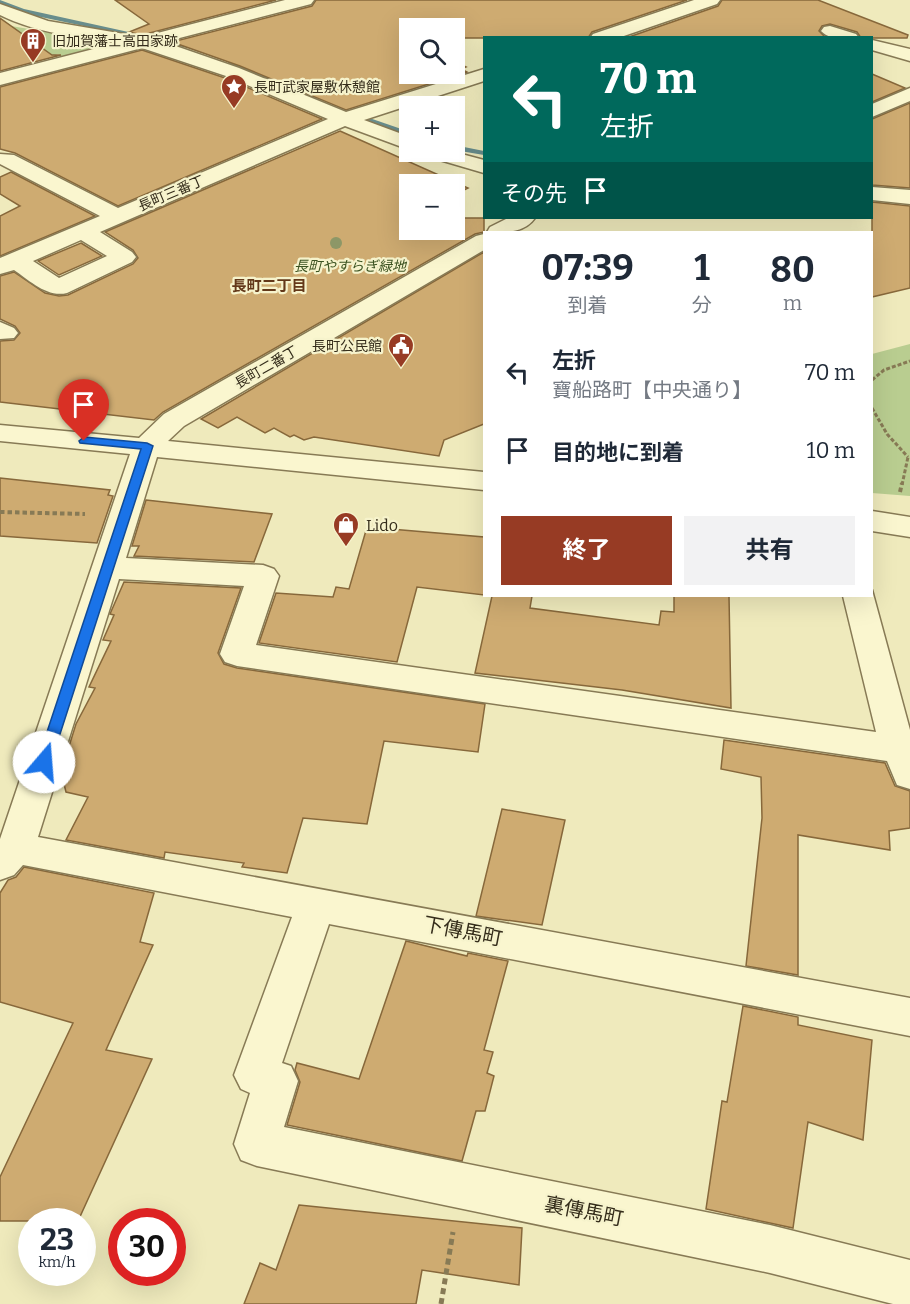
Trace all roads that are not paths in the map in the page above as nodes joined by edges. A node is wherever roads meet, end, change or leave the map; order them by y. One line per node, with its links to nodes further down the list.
1 (305, 0): 7 (street)
2 (711, 0): 5 (street)
3 (0, 9): 7 (street)
4 (830, 31): 6 (street)
5 (605, 36)
6 (844, 36)
7 (145, 42): 13 (street); 16 (street)
8 (910, 44): 10 (street)
9 (873, 45): 10 (street)
10 (890, 51): 11 (street)
11 (910, 55)
12 (483, 75): 16 (street, 長町三番丁)
13 (0, 79)
14 (910, 94): 15 (street)
15 (873, 111)
16 (343, 120): 17 (street); 23 (street, 長町三番丁)
17 (399, 140)
18 (8, 159): 23 (street)
19 (465, 161): 20 (street)
20 (483, 167)
21 (873, 194): 22 (street)
22 (910, 197)
23 (116, 216): 25 (street, 長町三番丁)
24 (522, 219): 26 (street)
25 (82, 231): 28 (street, 長町三番丁); 28 (street)
26 (500, 231)
27 (483, 242): 30 (street, 長町二番丁)
28 (8, 263)
29 (0, 433): 30 (street)
30 (147, 446): 31 (street); 34 (street)
31 (483, 481)
32 (873, 521): 33 (street)
33 (910, 527)
34 (108, 568): 36 (street); 37 (street)
35 (859, 597): 36 (street)
36 (905, 762)
37 (8, 856): 38 (street, 下傳馬町)
38 (317, 903): 39 (street, 下傳馬町); 40 (street, 裏傳馬町)
39 (910, 1017)
40 (910, 1284)

